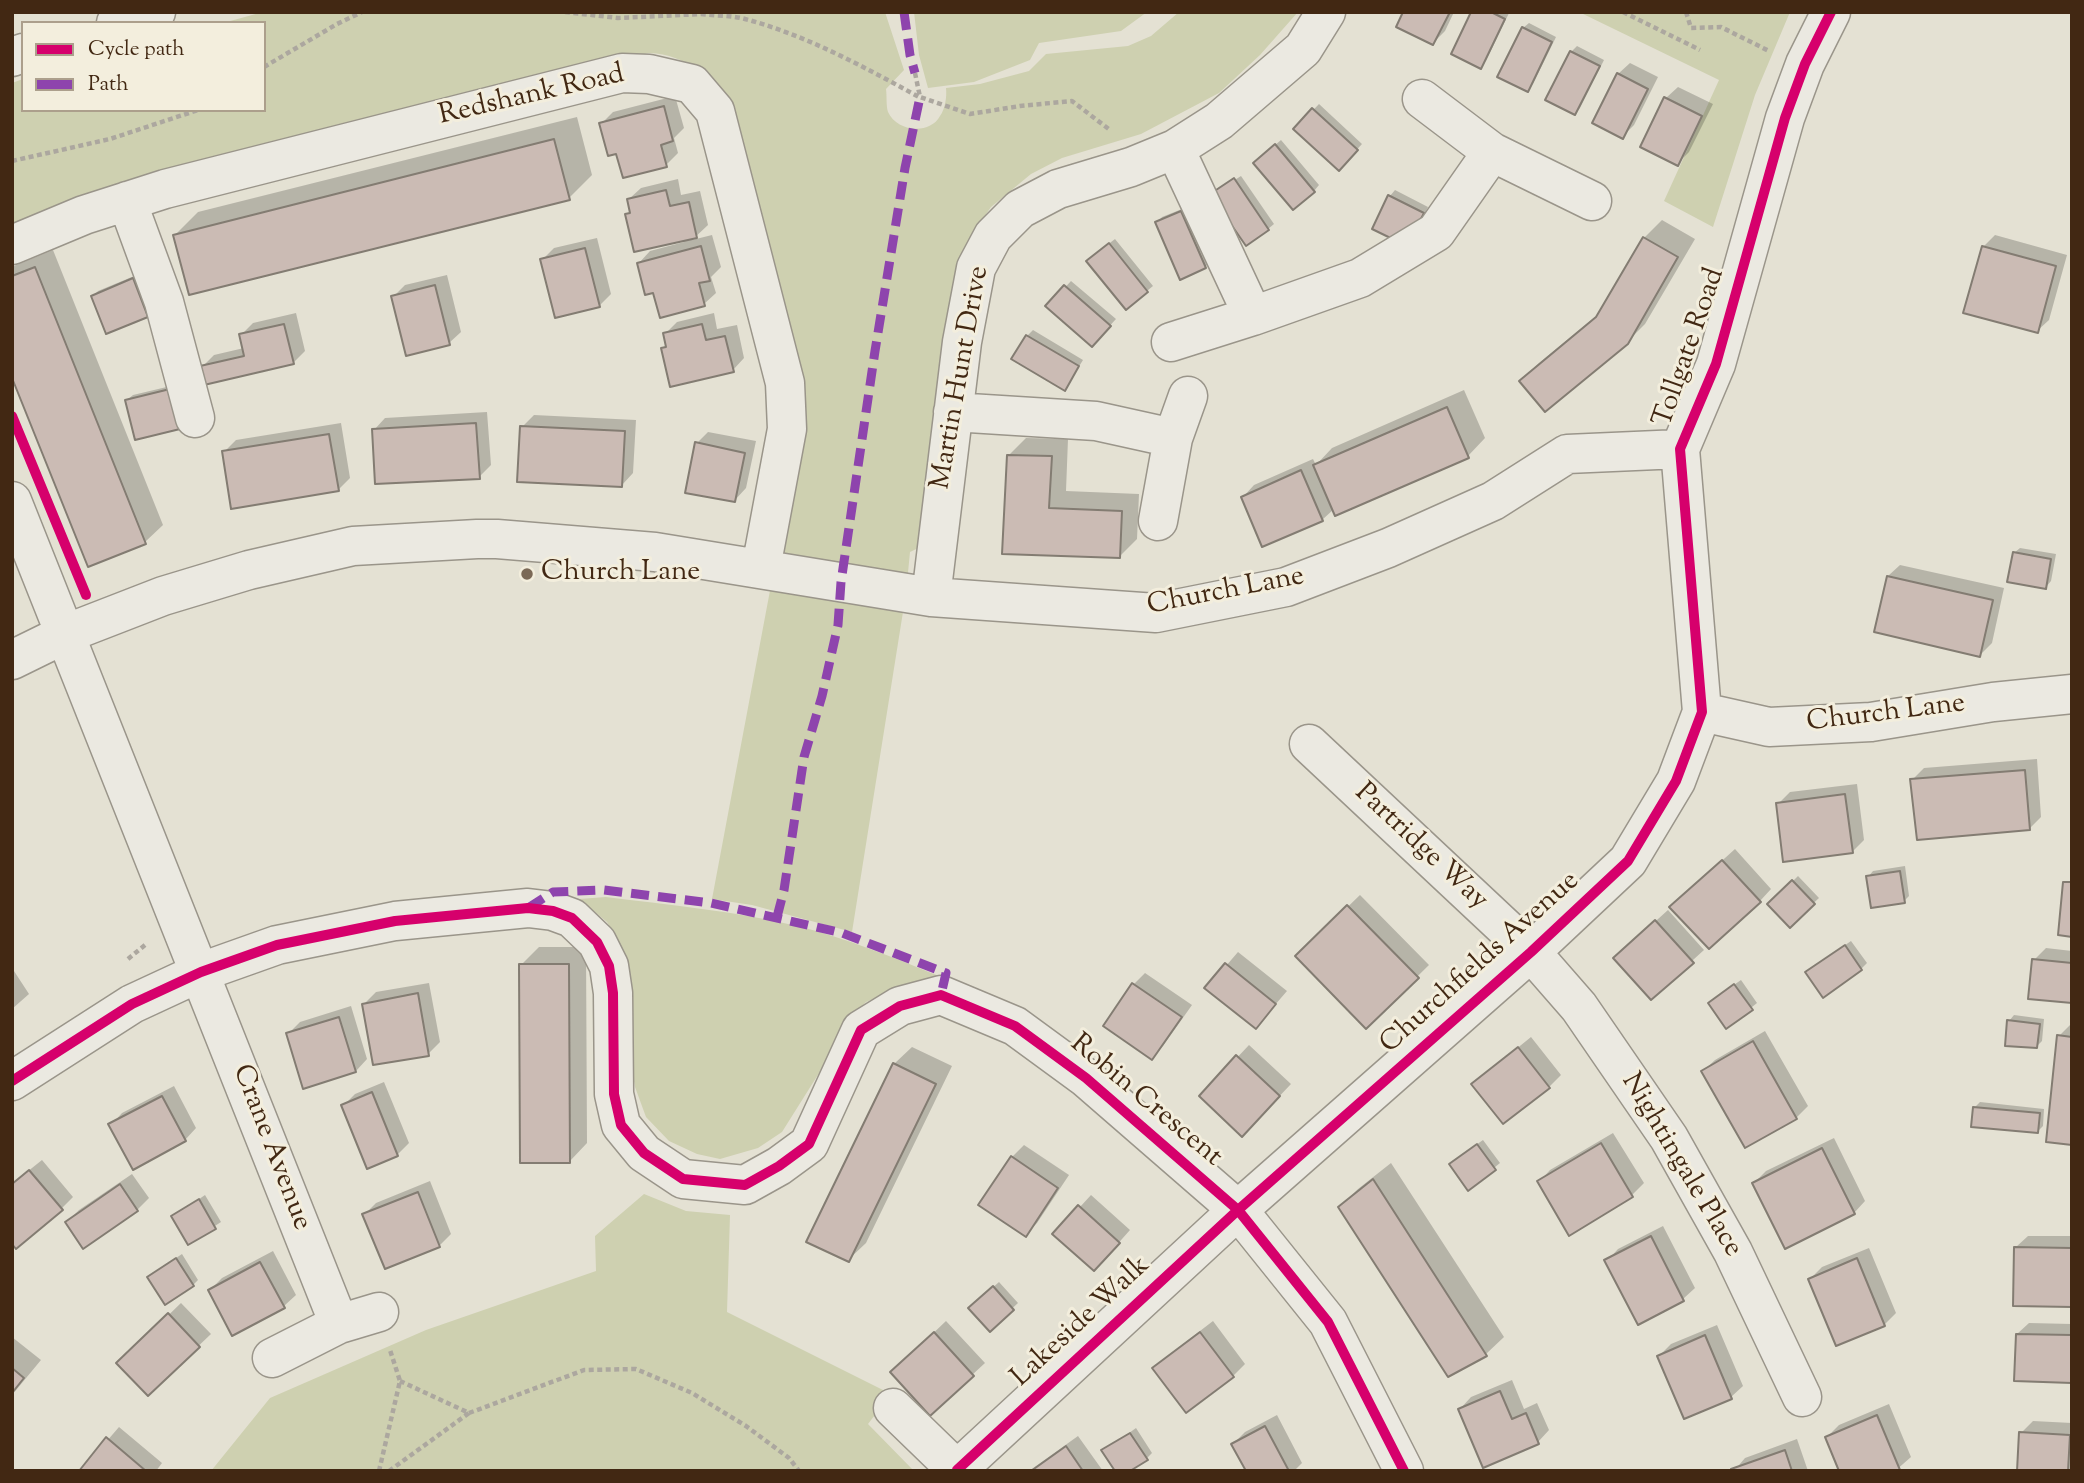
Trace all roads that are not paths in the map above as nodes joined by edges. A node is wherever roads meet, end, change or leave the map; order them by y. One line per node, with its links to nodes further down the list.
1 (156, 12): 4 (street)
2 (1325, 12): 6 (street, Martin Hunt Drive)
3 (1831, 12): 17 (street, Tollgate Road)
4 (123, 21)
5 (1422, 99): 7 (street)
6 (1175, 149): 11 (street); 14 (street, Martin Hunt Drive)
7 (1492, 152): 9 (street); 11 (street)
8 (127, 201): 10 (street, Redshank Road); 15 (street); 20 (street, Redshank Road)
9 (1592, 201)
10 (12, 245)
11 (1253, 316): 12 (street)
12 (1171, 342)
13 (1188, 397): 16 (street)
14 (953, 412): 16 (street); 21 (street, Martin Hunt Drive)
15 (195, 418)
16 (1174, 438): 19 (street)
17 (1680, 449): 21 (street, Church Lane); 25 (street, Tollgate Road)
18 (12, 501): 22 (street, Crane Avenue)
19 (1158, 521)
20 (761, 568): 21 (street, Church Lane); 22 (street, Church Lane)
21 (931, 597)
22 (65, 634): 23 (street, Church Lane); 28 (street, Crane Avenue)
23 (12, 660)
24 (2072, 694): 25 (street, Church Lane)
25 (1702, 712): 27 (street, Churchfields Avenue)
26 (1308, 744): 27 (street, Partridge Way)
27 (1531, 952): 30 (street, Churchfields Avenue); 34 (street, Nightingale Place)
28 (201, 972): 29 (street, Robin Crescent); 30 (street, Robin Crescent); 32 (street, Crane Avenue)
29 (12, 1082)
30 (1238, 1210): 36 (street, Lakeside Walk); 37 (street, Robin Crescent)
31 (379, 1312): 32 (street)
32 (339, 1324): 33 (street)
33 (272, 1358)
34 (1801, 1397)
35 (893, 1408): 36 (street, Lakeside Walk)
36 (957, 1471)
37 (1404, 1471)

